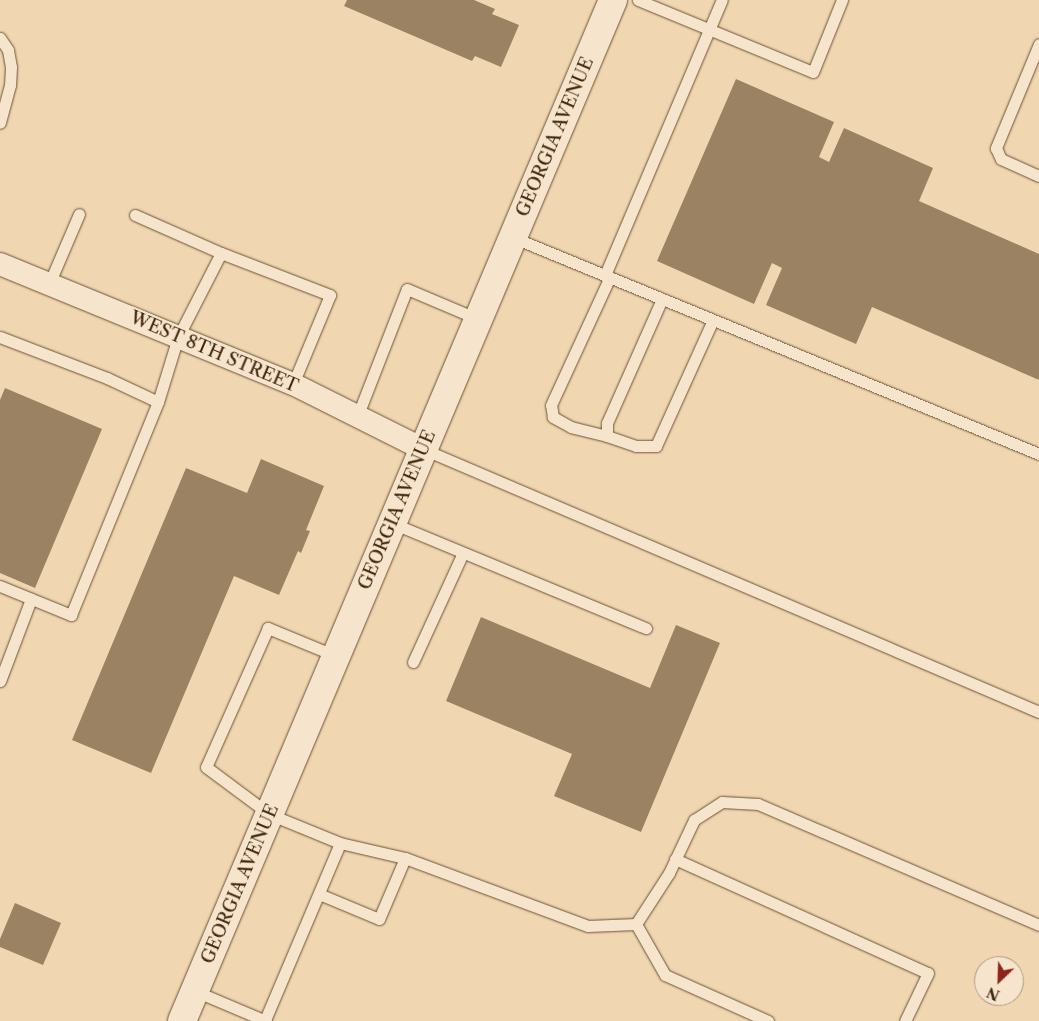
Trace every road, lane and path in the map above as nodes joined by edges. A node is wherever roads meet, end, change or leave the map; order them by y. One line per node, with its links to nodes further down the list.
1 (722, 0): 4 (lane)
2 (842, 0): 4 (lane)
3 (617, 1): 4 (lane); 11 (street, GEORGIA AVENUE)
4 (710, 29): 14 (lane)
5 (0, 38): 7 (lane)
6 (1039, 44): 8 (lane)
7 (0, 123)
8 (1039, 176)
9 (78, 214): 15 (lane)
10 (135, 215): 12 (lane)
11 (512, 237): 14 (lane); 17 (street, GEORGIA AVENUE)
12 (222, 253): 20 (lane); 21 (lane)
13 (0, 264): 15 (street, WEST 8TH STREET)
14 (608, 276): 16 (lane); 24 (lane)
15 (49, 284): 20 (street, WEST 8TH STREET)
16 (662, 299): 18 (lane); 24 (lane)
17 (478, 318): 23 (lane); 25 (street, GEORGIA AVENUE)
18 (713, 320): 24 (lane); 26 (lane)
19 (0, 337): 22 (lane)
20 (178, 337): 21 (street, WEST 8TH STREET); 22 (lane)
21 (293, 384): 23 (street, WEST 8TH STREET)
22 (158, 402): 30 (lane)
23 (357, 417): 25 (street, WEST 8TH STREET)
24 (607, 436)
25 (423, 449): 27 (street, GEORGIA AVENUE); 35 (lane)
26 (1039, 454)
27 (392, 523): 28 (lane); 32 (street, GEORGIA AVENUE)
28 (462, 553): 31 (lane); 33 (lane)
29 (0, 586): 30 (lane)
30 (32, 598): 34 (lane)
31 (646, 628)
32 (336, 656): 36 (street, GEORGIA AVENUE); 36 (lane)
33 (413, 662)
34 (0, 681)
35 (1039, 712)
36 (269, 814): 37 (lane); 43 (street, GEORGIA AVENUE)
37 (340, 843): 38 (lane); 40 (lane)
38 (405, 858): 40 (lane); 41 (lane)
39 (675, 859): 41 (lane); 42 (lane); 47 (lane)
40 (319, 894): 45 (lane)
41 (636, 924): 46 (lane)
42 (1039, 924)
43 (195, 991): 44 (street, GEORGIA AVENUE); 45 (lane)
44 (182, 1021)
45 (266, 1021)
46 (768, 1021)
47 (905, 1021)

